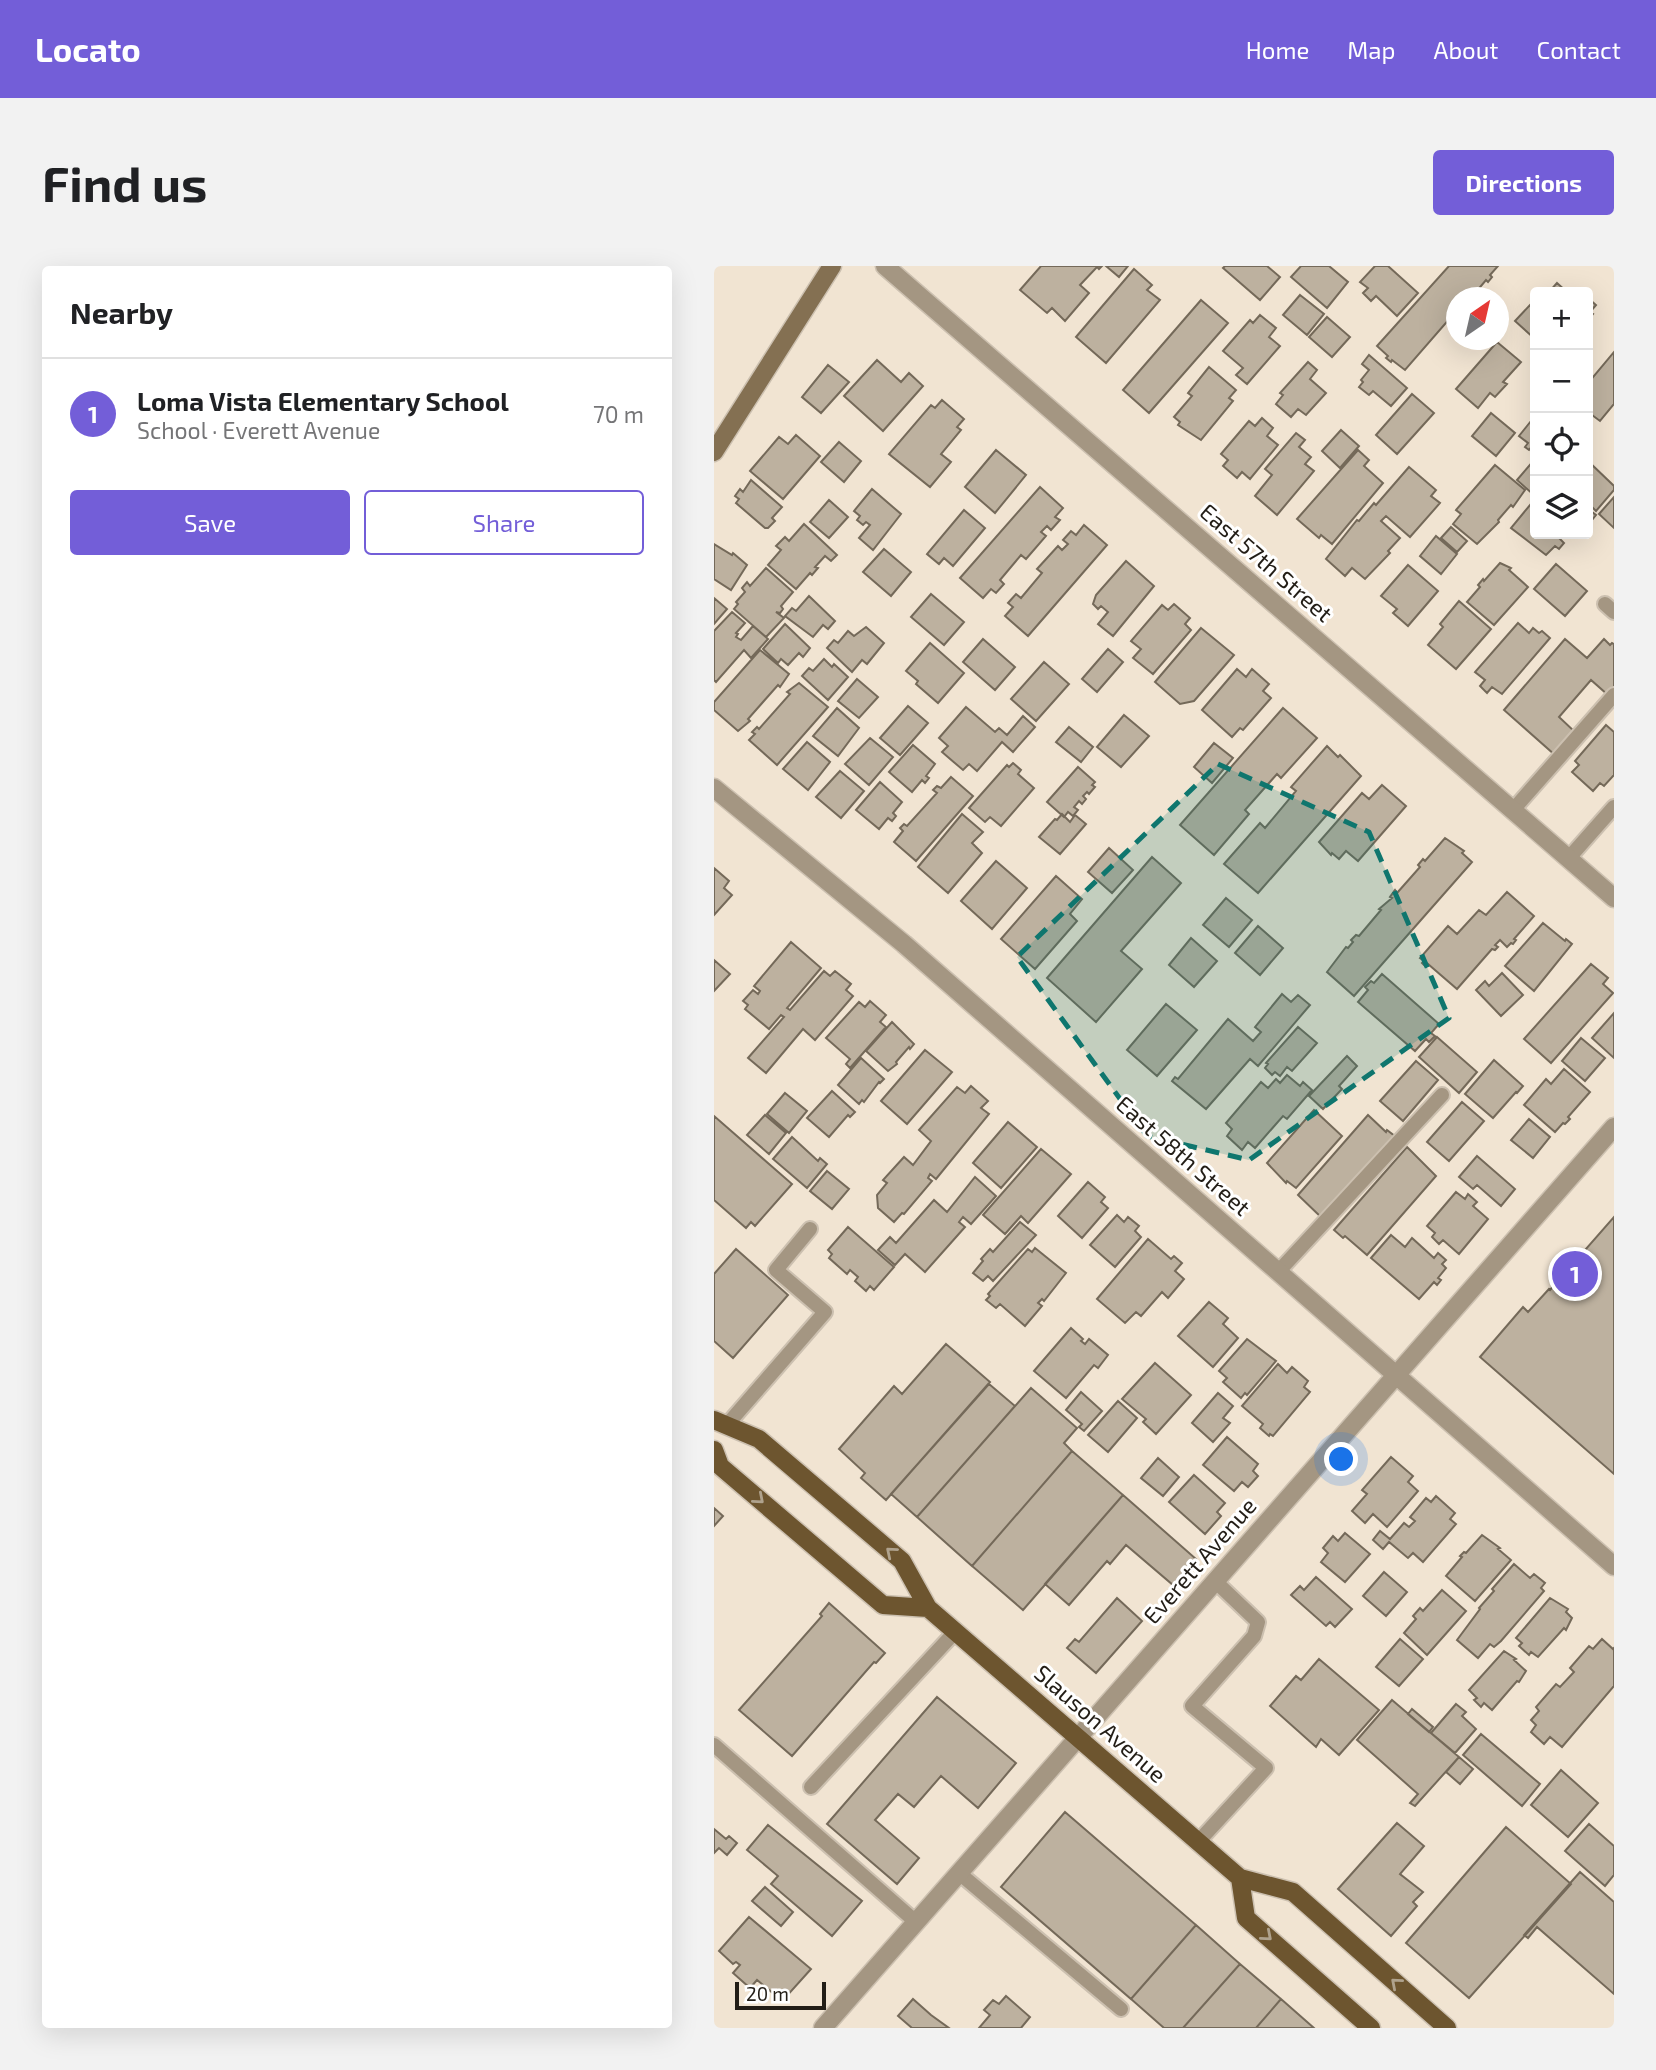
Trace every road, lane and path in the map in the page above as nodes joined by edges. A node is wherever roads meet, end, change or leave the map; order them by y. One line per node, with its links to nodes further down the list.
1 (832, 266): 3 (street)
2 (885, 266): 7 (street, East 57th Street)
3 (714, 452)
4 (1614, 695): 7 (lane)
5 (714, 788): 13 (street, East 58th Street)
6 (1614, 807): 8 (lane)
7 (1513, 810): 8 (street, East 57th Street)
8 (1568, 859): 9 (street, East 57th Street)
9 (1614, 898)
10 (1442, 1095): 13 (lane)
11 (1614, 1127): 14 (street, Everett Avenue)
12 (810, 1229): 15 (lane)
13 (1278, 1272): 14 (street, East 58th Street)
14 (1396, 1375): 17 (street, East 58th Street); 18 (street, Everett Avenue)
15 (720, 1423): 19 (main road, Slauson Avenue, one-way to 15)
16 (714, 1450): 19 (main road, one-way to 19)
17 (1614, 1566)
18 (1215, 1581): 21 (street, Everett Avenue); 24 (lane)
19 (928, 1608): 20 (main road, Slauson Avenue)
20 (956, 1632): 21 (main road, Slauson Avenue); 23 (lane)
21 (1078, 1737): 24 (main road, Slauson Avenue); 25 (street, Everett Avenue)
22 (714, 1745): 27 (lane)
23 (811, 1787)
24 (1198, 1842): 26 (main road, Slauson Avenue)
25 (959, 1873): 27 (street, Everett Avenue); 28 (lane)
26 (1240, 1878): 30 (main road, one-way to 30); 31 (main road, Slauson Avenue, one-way to 26)
27 (916, 1922): 29 (street, Everett Avenue)
28 (1121, 2009)
29 (823, 2028)
30 (1371, 2028)
31 (1447, 2028)

